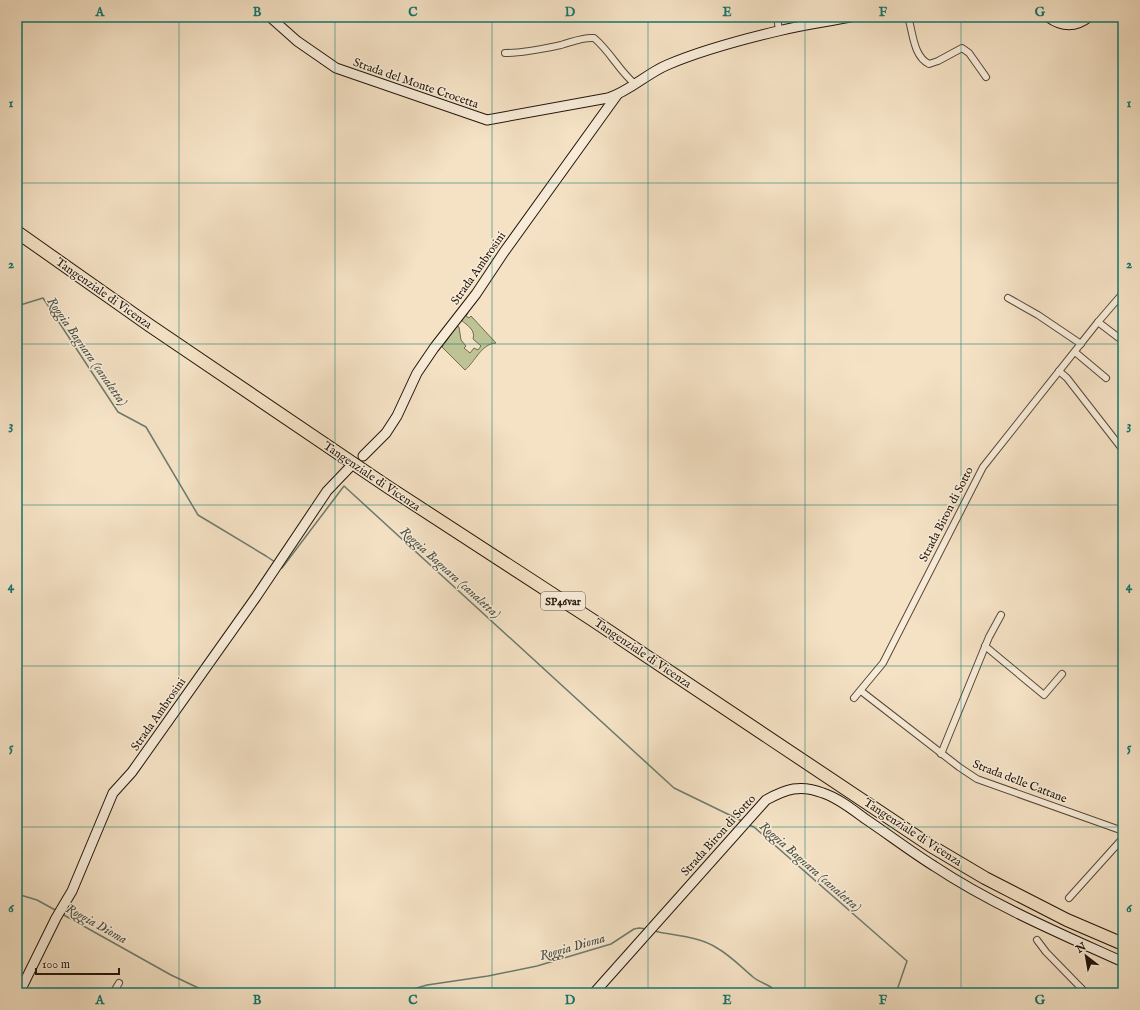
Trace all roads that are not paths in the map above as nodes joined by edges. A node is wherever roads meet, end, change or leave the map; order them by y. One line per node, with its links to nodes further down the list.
1 (270, 17): 11 (street, Strada del Monte Crocetta)
2 (777, 17): 7 (street)
3 (850, 17): 7 (street)
4 (908, 17): 9 (street)
5 (1048, 17): 6 (street)
6 (1088, 17)
7 (779, 30): 10 (street)
8 (505, 53): 10 (street)
9 (986, 77)
10 (635, 84): 11 (street)
11 (618, 95): 22 (street, Strada Ambrosini)
12 (17, 232): 34 (highway, Tangenziale di Vicenza / SP46var)
13 (1123, 294): 15 (street, Strada Biron di Sotto)
14 (1008, 298): 17 (street)
15 (1098, 322): 16 (street); 17 (street, Strada Biron di Sotto)
16 (1123, 341)
17 (1081, 344): 18 (street, Strada Biron di Sotto)
18 (1075, 352): 19 (street, Strada Biron di Sotto); 20 (street)
19 (1059, 371): 21 (street); 27 (street, Strada Biron di Sotto)
20 (1106, 378)
21 (1123, 450)
22 (363, 456)
23 (349, 468): 38 (street, Strada Ambrosini)
24 (1001, 615): 25 (street)
25 (985, 646): 26 (street); 29 (street)
26 (1062, 674)
27 (861, 691): 28 (street, Strada Biron di Sotto); 29 (street, Strada delle Cattane)
28 (854, 698)
29 (941, 754): 30 (street, Strada delle Cattane)
30 (1123, 831)
31 (1123, 838): 32 (street)
32 (1069, 898)
33 (1037, 940): 40 (street)
34 (1123, 944)
35 (1123, 962): 39 (street, Strada Biron di Sotto)
36 (119, 983): 37 (street)
37 (115, 992)
38 (18, 993)
39 (594, 993)
40 (1086, 993)

